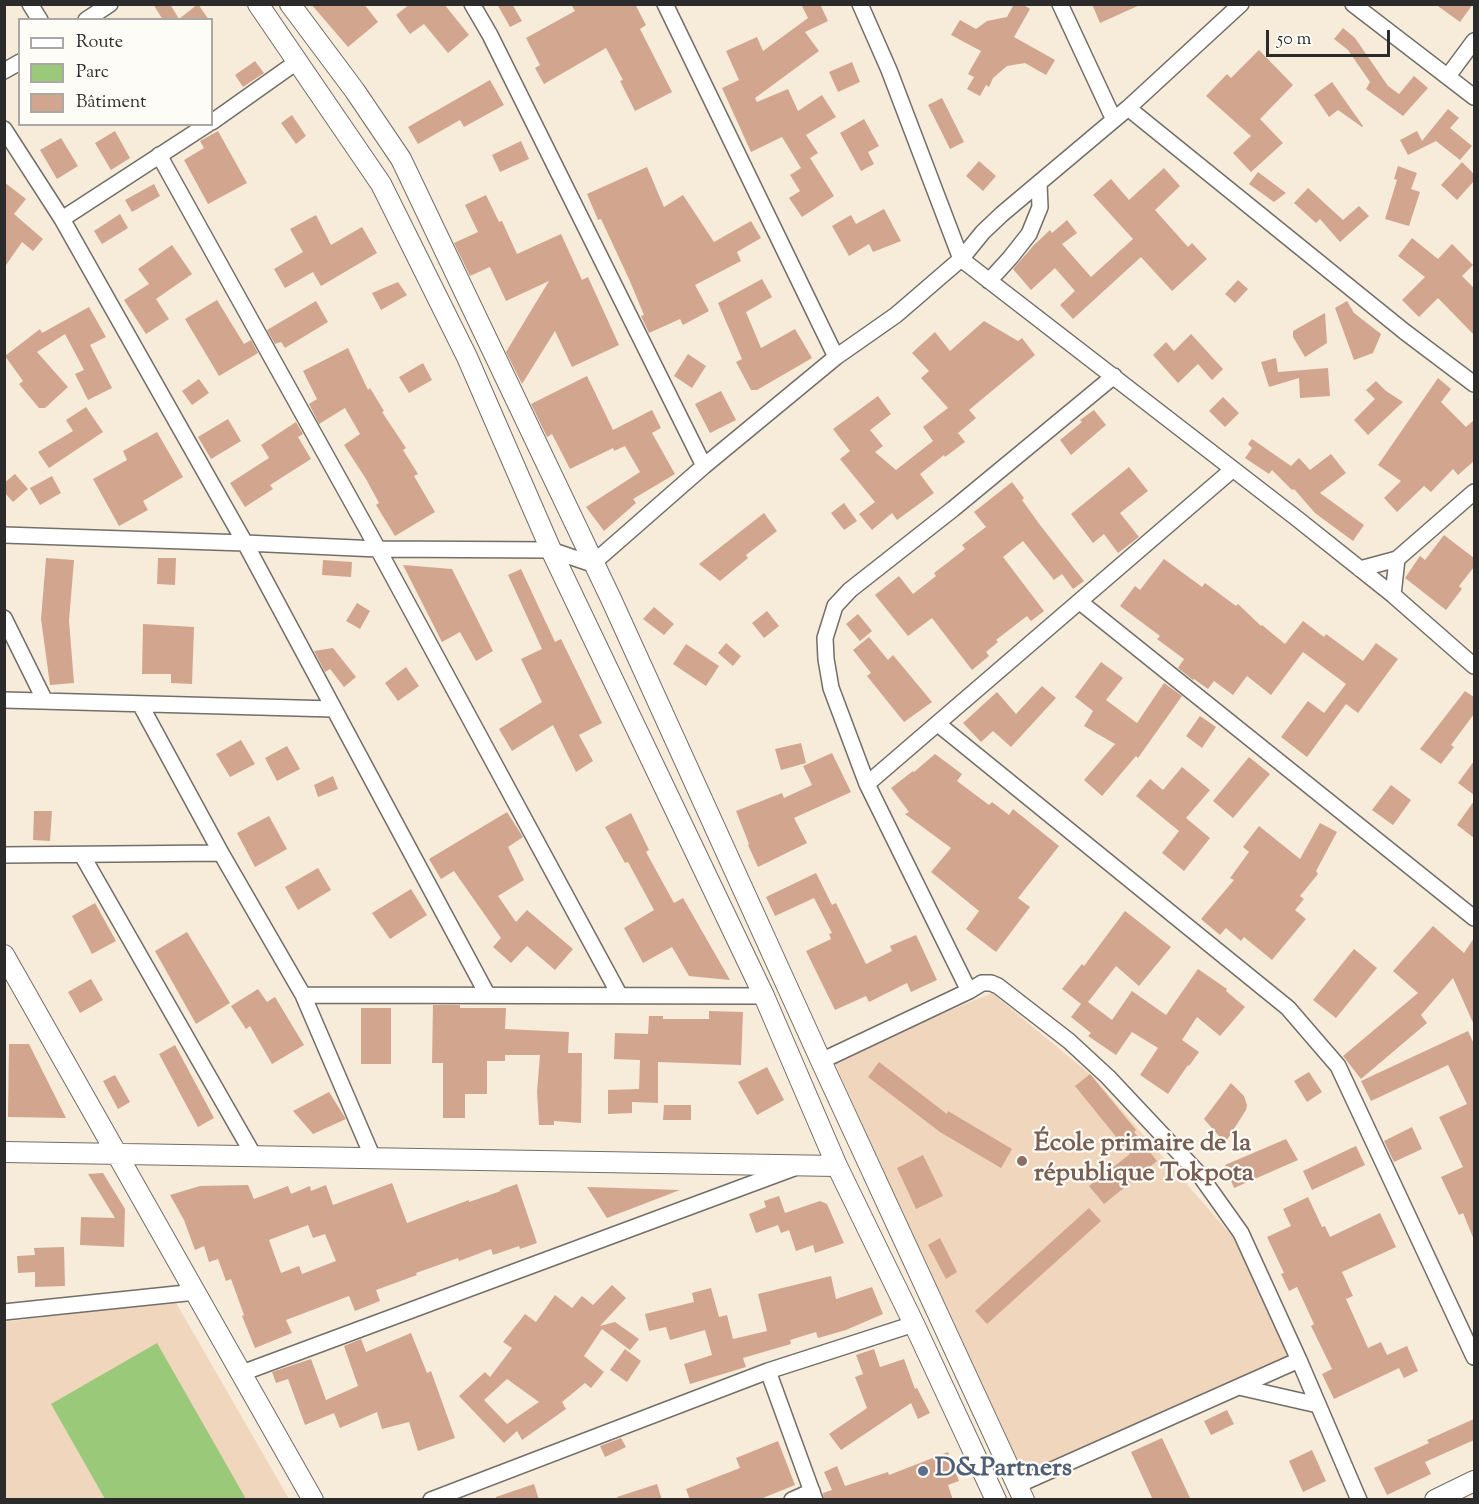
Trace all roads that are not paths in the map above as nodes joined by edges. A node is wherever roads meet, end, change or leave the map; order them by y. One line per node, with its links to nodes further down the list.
1 (30, 4): 11 (street)
2 (110, 4): 12 (street)
3 (258, 4): 14 (street)
4 (290, 4): 40 (street)
5 (471, 4): 32 (street)
6 (665, 4): 29 (street)
7 (860, 4): 27 (street)
8 (1060, 4): 20 (street)
9 (1241, 4): 19 (street)
10 (1353, 4): 17 (street)
11 (39, 18)
12 (89, 18)
13 (1474, 41): 17 (street)
14 (298, 62): 21 (street); 38 (street)
15 (18, 63): 16 (street)
16 (4, 71)
17 (1448, 76): 18 (street)
18 (1474, 97)
19 (1128, 108): 20 (street); 31 (street)
20 (1114, 120): 25 (street)
21 (213, 121)
22 (205, 126): 24 (street)
23 (4, 129): 26 (street)
24 (159, 155): 26 (street); 37 (street)
25 (1039, 183): 27 (street); 28 (street)
26 (62, 219): 36 (street)
27 (961, 259): 28 (street); 29 (street)
28 (989, 281): 30 (street)
29 (836, 357): 32 (street)
30 (1114, 376): 33 (street); 51 (street)
31 (1474, 384)
32 (705, 466): 40 (street)
33 (1232, 470): 41 (street); 43 (street)
34 (1474, 492): 39 (street)
35 (4, 535): 36 (street)
36 (245, 543): 37 (street); 49 (street)
37 (378, 549): 38 (street); 59 (street)
38 (551, 550): 40 (street); 61 (street)
39 (1397, 559): 41 (street); 42 (street)
40 (592, 564): 62 (street)
41 (1360, 569): 42 (street)
42 (1393, 595): 45 (street)
43 (1080, 602): 50 (street); 55 (street)
44 (4, 618): 47 (street)
45 (1474, 666)
46 (4, 700): 47 (street)
47 (45, 701): 48 (street)
48 (141, 704): 49 (street); 52 (street)
49 (333, 709): 58 (street)
50 (938, 724): 51 (street); 72 (street)
51 (867, 784): 57 (street)
52 (221, 853): 54 (street); 60 (street)
53 (4, 855): 54 (street)
54 (82, 855): 65 (street)
55 (1474, 918)
56 (5, 956): 64 (street)
57 (969, 991): 62 (street); 73 (street)
58 (487, 994): 59 (street); 60 (street)
59 (619, 994): 61 (street)
60 (303, 995): 66 (street)
61 (764, 996): 68 (street)
62 (821, 1061): 79 (street)
63 (4, 1152): 64 (street)
64 (117, 1153): 65 (street); 69 (street)
65 (254, 1155): 66 (street)
66 (373, 1158): 67 (street)
67 (802, 1165): 68 (street); 75 (street)
68 (837, 1166): 71 (street)
69 (196, 1292): 70 (street); 75 (street)
70 (4, 1312)
71 (914, 1324): 74 (street); 84 (street)
72 (1474, 1357)
73 (1299, 1360): 76 (street); 77 (street)
74 (768, 1371): 80 (street); 82 (street)
75 (242, 1373): 81 (street)
76 (1239, 1387): 77 (street); 79 (street)
77 (1318, 1406): 85 (street)
78 (1474, 1481): 86 (street)
79 (1021, 1492)
80 (814, 1495): 83 (street)
81 (313, 1500)
82 (431, 1500)
83 (792, 1500)
84 (996, 1500)
85 (1359, 1500)
86 (1435, 1500)

